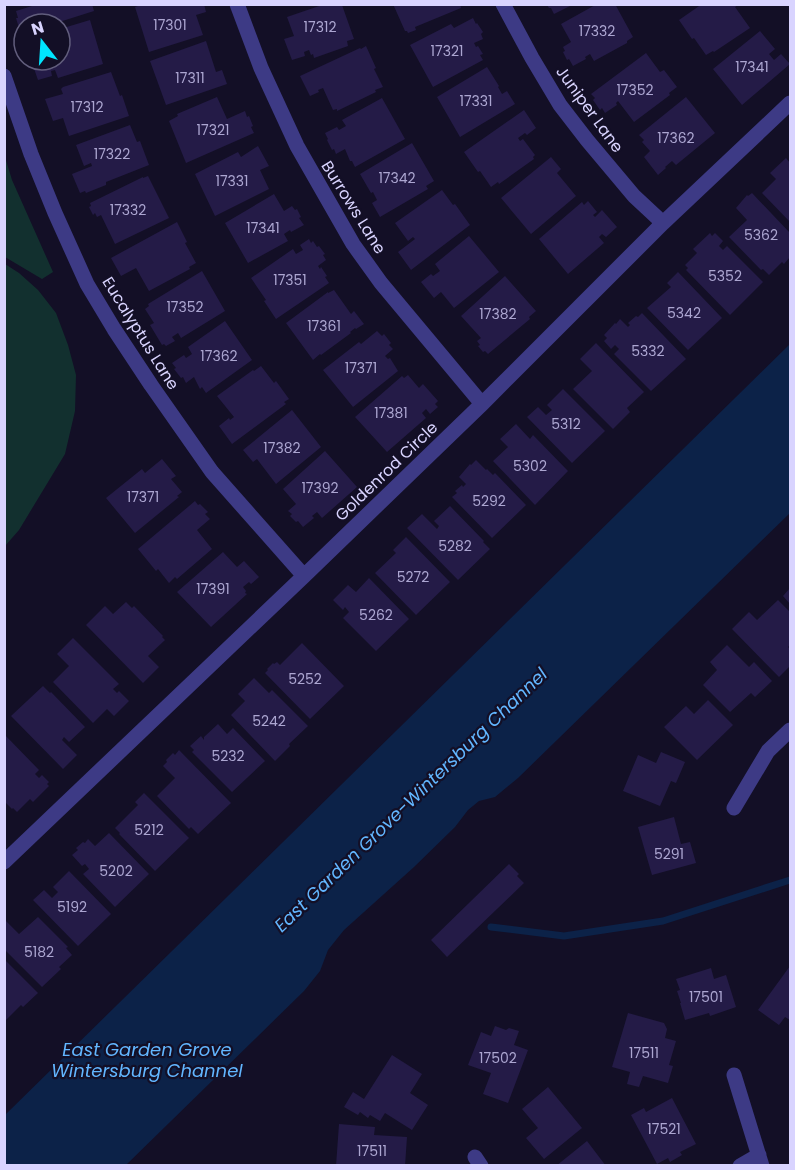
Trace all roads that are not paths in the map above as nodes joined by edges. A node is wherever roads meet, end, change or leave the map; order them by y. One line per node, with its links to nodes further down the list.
1 (237, 4): 6 (street, Burrows Lane)
2 (503, 4): 5 (street, Juniper Lane)
3 (4, 76): 7 (street, Eucalyptus Lane)
4 (790, 103): 5 (street, Goldenrod Circle)
5 (663, 224): 6 (street, Goldenrod Circle)
6 (482, 404): 7 (street, Goldenrod Circle)
7 (304, 576): 10 (street, Goldenrod Circle)
8 (790, 730): 9 (street)
9 (734, 808)
10 (4, 862)
11 (734, 1075): 12 (street)
12 (760, 1160): 13 (street)
13 (740, 1166)

